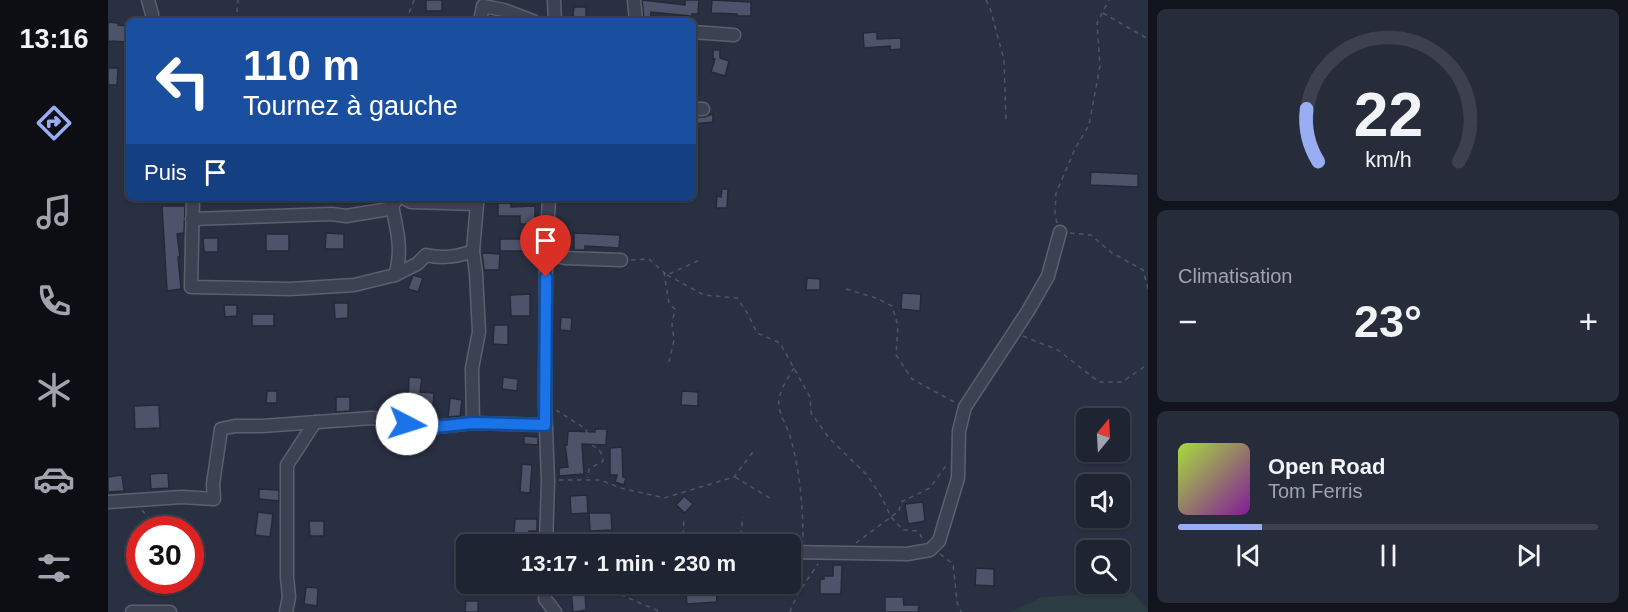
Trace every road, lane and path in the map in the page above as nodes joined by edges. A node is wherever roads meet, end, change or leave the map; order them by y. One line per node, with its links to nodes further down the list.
1 (148, 0): 9 (street)
2 (238, 0): 10 (path)
3 (414, 0): 11 (path)
4 (554, 0): 14 (street)
5 (634, 0): 15 (street)
6 (986, 0): 19 (path)
7 (1109, 0): 8 (path)
8 (1102, 12): 18 (path); 26 (path)
9 (152, 18)
10 (236, 18)
11 (407, 18)
12 (481, 18): 13 (street)
13 (525, 18)
14 (555, 18)
15 (636, 18)
16 (696, 32): 17 (street)
17 (734, 35)
18 (1148, 39)
19 (1006, 119)
20 (193, 201): 25 (street)
21 (409, 201): 22 (street)
22 (477, 201): 27 (street)
23 (549, 201): 28 (street)
24 (394, 202): 25 (street); 32 (street)
25 (192, 219): 32 (street)
26 (1060, 232): 35 (path); 36 (street)
27 (473, 251): 32 (street); 43 (street)
28 (546, 254): 30 (street); 40 (street)
29 (702, 259): 33 (path)
30 (621, 260): 31 (path)
31 (664, 272): 33 (path); 37 (path)
32 (395, 274)
33 (667, 275): 39 (path)
34 (846, 289): 41 (path)
35 (1148, 289)
36 (1014, 332): 38 (path); 41 (street)
37 (669, 362)
38 (1148, 363)
39 (794, 367): 54 (path); 58 (path)
40 (545, 403): 44 (street); 48 (path)
41 (964, 407): 59 (street)
42 (315, 422): 43 (street); 51 (street); 68 (street)
43 (473, 423): 44 (street)
44 (545, 425): 49 (street)
45 (753, 452): 47 (path)
46 (947, 464): 54 (path)
47 (734, 477): 48 (path); 50 (path)
48 (588, 480): 49 (path)
49 (548, 481): 55 (street)
50 (773, 500)
51 (108, 502)
52 (684, 517): 56 (path)
53 (743, 517): 57 (path)
54 (891, 517): 59 (path); 61 (path)
55 (546, 534)
56 (683, 534)
57 (740, 534)
58 (800, 534)
59 (930, 550): 61 (street); 73 (path)
60 (801, 552): 61 (street)
61 (842, 553)
62 (821, 560): 72 (path)
63 (545, 594): 65 (street)
64 (619, 594): 71 (path)
65 (545, 599): 69 (street); 70 (street)
66 (132, 612): 67 (street)
67 (170, 612)
68 (286, 612)
69 (540, 612)
70 (555, 612)
71 (661, 612)
72 (790, 612)
73 (961, 612)

